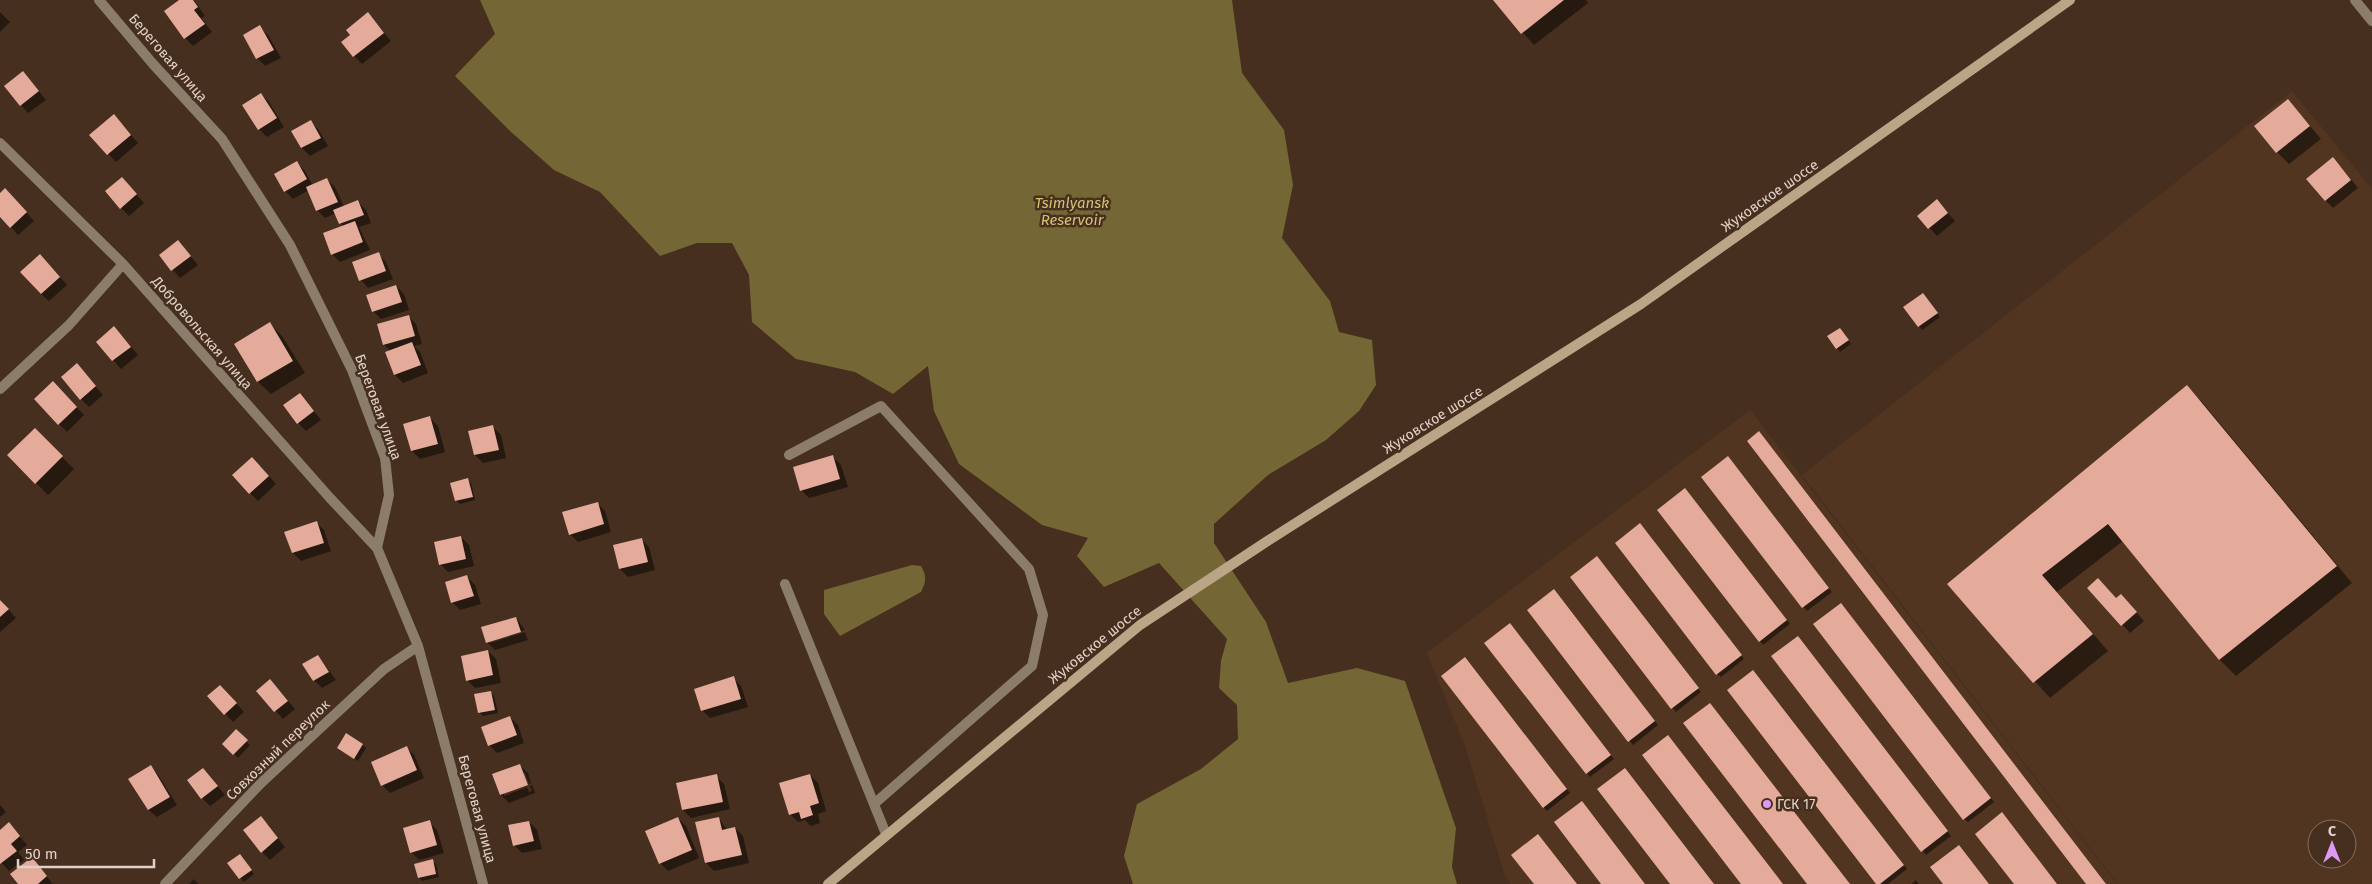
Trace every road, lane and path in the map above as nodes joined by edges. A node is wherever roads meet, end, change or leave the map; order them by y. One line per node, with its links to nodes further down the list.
1 (100, 0): 9 (street, Береговая улица)
2 (2070, 0): 13 (main road, Жуковское шоссе)
3 (2355, 0): 4 (street)
4 (2372, 21)
5 (0, 143): 6 (street, Добровольская улица)
6 (123, 264): 7 (street); 9 (street, Добровольская улица)
7 (0, 389)
8 (789, 455): 12 (street)
9 (378, 548): 11 (street, Береговая улица)
10 (785, 584): 12 (street)
11 (418, 646): 14 (street, Совхозный переулок); 15 (street, Береговая улица)
12 (874, 804): 13 (street)
13 (886, 834): 16 (main road, Жуковское шоссе)
14 (165, 884)
15 (483, 884)
16 (828, 884)

